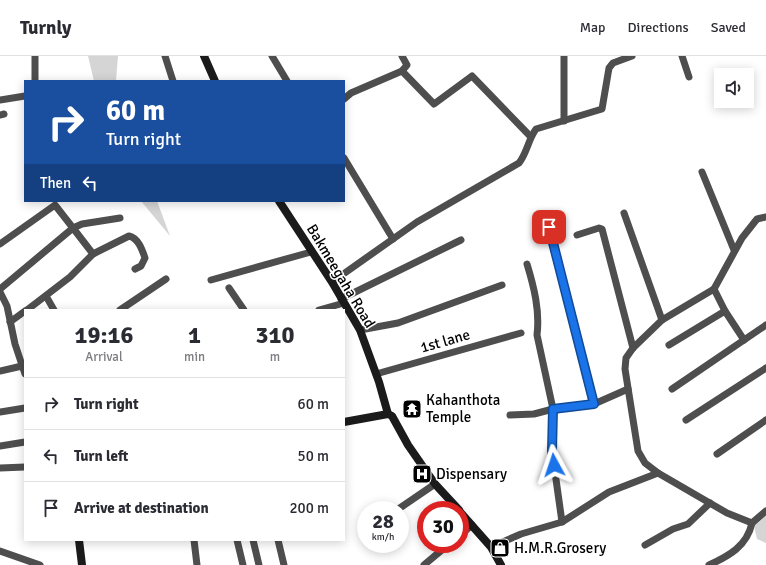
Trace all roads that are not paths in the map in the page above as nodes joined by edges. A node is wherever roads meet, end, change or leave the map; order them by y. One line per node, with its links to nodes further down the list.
1 (35, 56): 11 (street)
2 (165, 56): 12 (street)
3 (272, 56): 14 (street)
4 (402, 56): 9 (street)
5 (564, 56): 18 (street)
6 (631, 56): 18 (street)
7 (682, 56): 10 (street)
8 (207, 57): 13 (street)
9 (402, 71): 16 (street); 19 (street)
10 (689, 77)
11 (35, 80)
12 (173, 80)
13 (214, 80)
14 (286, 80)
15 (24, 96): 17 (street)
16 (345, 98)
17 (0, 100)
18 (564, 121): 19 (street)
19 (530, 136): 30 (street)
20 (345, 160): 30 (street)
21 (702, 172): 33 (street)
22 (280, 202): 34 (street, Bakmeegaha Road)
23 (54, 203): 28 (street); 32 (street)
24 (624, 213): 55 (street)
25 (766, 217): 33 (street)
26 (120, 218): 28 (street)
27 (549, 227): 70 (street)
28 (73, 228): 35 (street); 43 (street)
29 (577, 234): 62 (street)
30 (393, 239): 40 (street)
31 (461, 240): 47 (street)
32 (0, 244)
33 (734, 250): 44 (street)
34 (311, 252): 39 (street); 40 (street, Bakmeegaha Road)
35 (92, 254): 37 (street); 46 (street)
36 (527, 264): 72 (street)
37 (135, 269)
38 (166, 280): 50 (street)
39 (211, 280)
40 (332, 282): 47 (street, Bakmeegaha Road)
41 (502, 285): 58 (street)
42 (229, 288): 51 (street)
43 (0, 289)
44 (714, 289): 53 (street); 55 (street)
45 (0, 292): 56 (street)
46 (46, 296): 48 (street); 49 (street)
47 (343, 301): 52 (street); 58 (street, Bakmeegaha Road)
48 (29, 309)
49 (53, 309)
50 (122, 309)
51 (243, 309)
52 (322, 309)
53 (725, 311): 60 (street); 61 (street)
54 (24, 312): 56 (street)
55 (662, 320): 62 (street)
56 (10, 322): 63 (street)
57 (766, 325): 60 (street)
58 (360, 330): 67 (street, Bakmeegaha Road)
59 (521, 333): 67 (street, 1st lane)
60 (744, 340): 69 (street)
61 (669, 345)
62 (633, 348): 68 (street)
63 (22, 366): 65 (street); 66 (street)
64 (766, 368): 76 (street)
65 (0, 371)
66 (24, 371)
67 (376, 374): 74 (street, Bakmeegaha Road)
68 (628, 389): 70 (street); 84 (street)
69 (672, 390)
70 (594, 404): 72 (street)
71 (24, 408): 73 (street)
72 (553, 409): 75 (street); 91 (street)
73 (0, 412)
74 (388, 414): 78 (street); 85 (street, Bakmeegaha Road)
75 (510, 414)
76 (686, 420)
77 (766, 420): 81 (street)
78 (345, 422)
79 (24, 442): 80 (street)
80 (0, 446)
81 (717, 454)
82 (24, 467): 83 (street)
83 (0, 468)
84 (658, 474): 88 (street); 91 (street)
85 (436, 484): 86 (street, Bakmeegaha Road); 87 (street)
86 (450, 501)
87 (409, 502)
88 (710, 503): 92 (street); 100 (street)
89 (766, 511): 92 (street)
90 (469, 522): 93 (street, Bakmeegaha Road)
91 (562, 522): 101 (street)
92 (752, 524): 112 (street)
93 (472, 525): 94 (street); 101 (street, Bakmeegaha Road)
94 (469, 528)
95 (80, 541): 106 (street)
96 (194, 541): 107 (street)
97 (237, 541): 108 (street)
98 (254, 541): 109 (street)
99 (278, 541): 110 (street)
100 (645, 545)
101 (491, 547): 104 (street, Bakmeegaha Road)
102 (0, 551): 105 (street)
103 (438, 553): 111 (street)
104 (499, 564)
105 (40, 565)
106 (82, 565)
107 (197, 565)
108 (243, 565)
109 (259, 565)
110 (284, 565)
111 (424, 565)
112 (709, 565)

